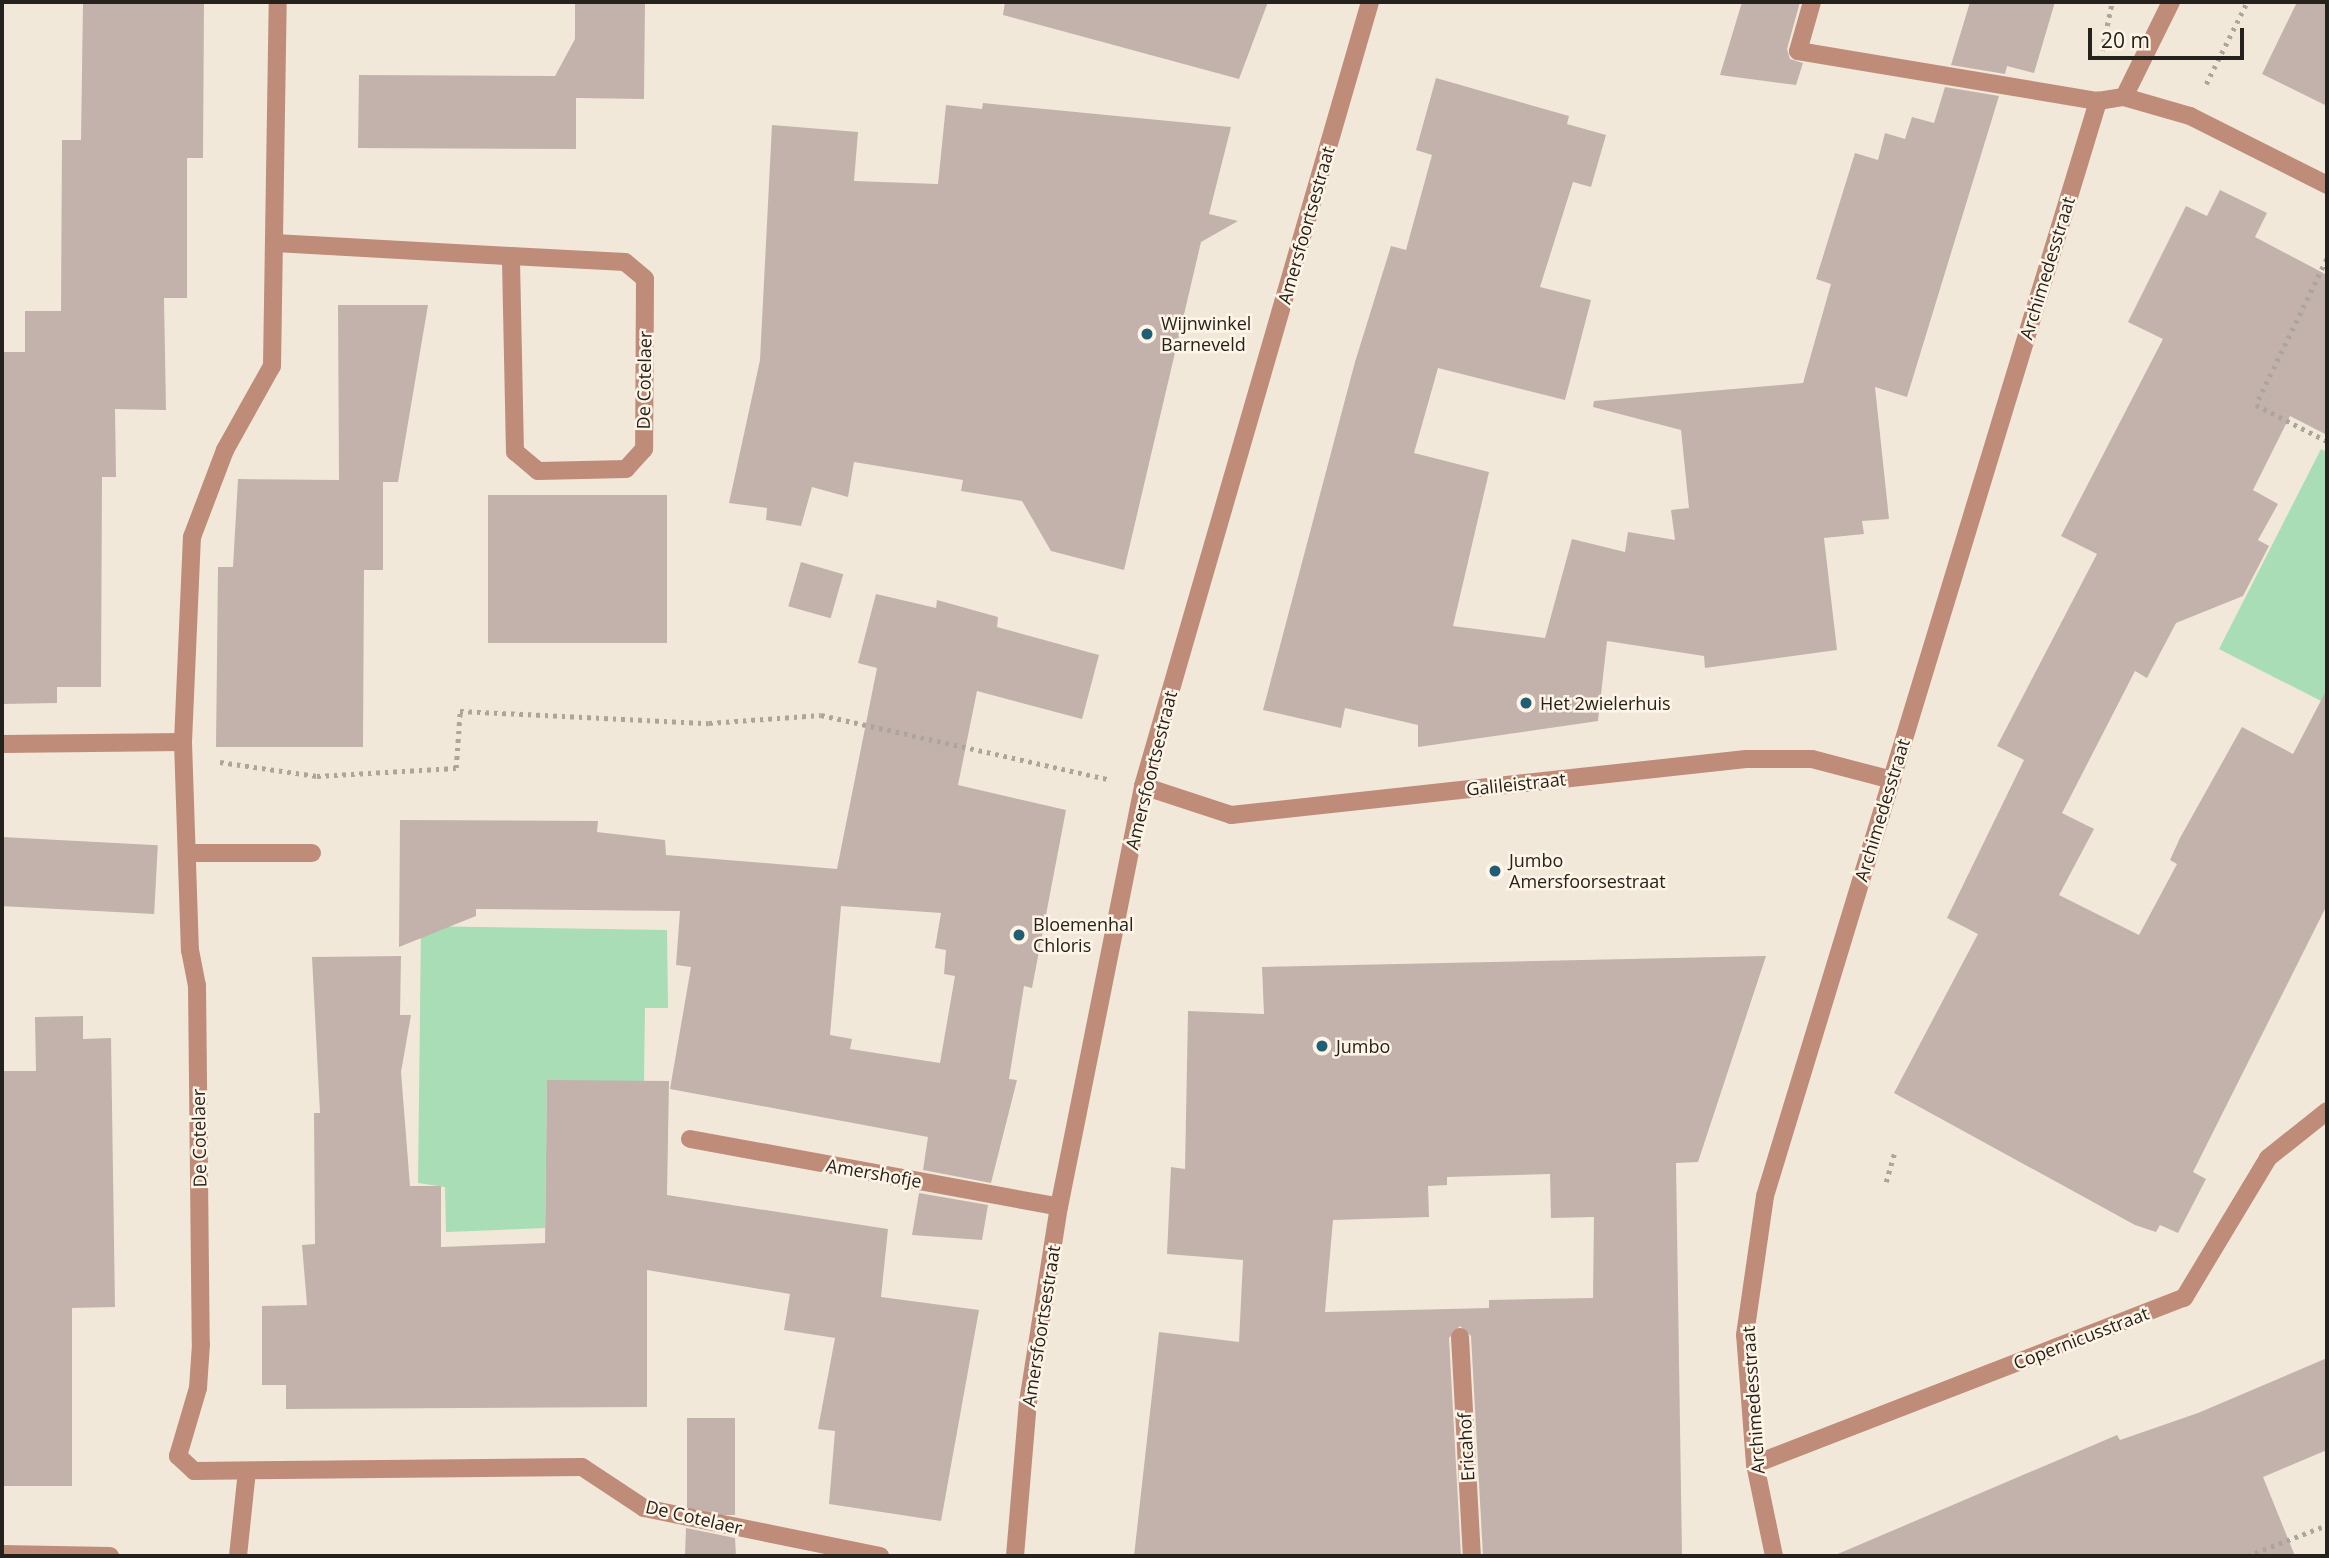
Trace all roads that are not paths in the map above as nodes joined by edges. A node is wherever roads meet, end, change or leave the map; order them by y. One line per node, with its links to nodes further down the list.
1 (278, 2): 8 (street, De Cotelaer)
2 (1370, 2): 13 (street, Amersfoortsestraat)
3 (1812, 2): 6 (street)
4 (2171, 2): 5 (street)
5 (2124, 97): 6 (street); 7 (street)
6 (2098, 101): 12 (street, Archimedesstraat)
7 (2327, 185)
8 (275, 243): 9 (street, De Cotelaer); 11 (street, De Cotelaer)
9 (511, 256): 9 (street, De Cotelaer)
10 (2, 744): 11 (street)
11 (183, 751): 14 (street, De Cotelaer)
12 (1892, 780): 13 (street, Galileistraat); 20 (street, Archimedesstraat)
13 (1143, 786): 18 (street, Amersfoortsestraat)
14 (187, 853): 15 (street); 21 (street, De Cotelaer)
15 (312, 853)
16 (2327, 1111): 20 (street, Copernicusstraat)
17 (690, 1139): 18 (street, Amershofje)
18 (1059, 1207): 27 (street, Amersfoortsestraat)
19 (1461, 1337): 28 (street, Ericahof)
20 (1755, 1464): 29 (street, Archimedesstraat)
21 (247, 1471): 22 (street, De Cotelaer); 25 (street)
22 (815, 1550): 26 (street, De Cotelaer)
23 (2, 1554): 24 (street)
24 (110, 1556)
25 (238, 1556)
26 (880, 1556)
27 (1015, 1556)
28 (1472, 1556)
29 (1774, 1556)

